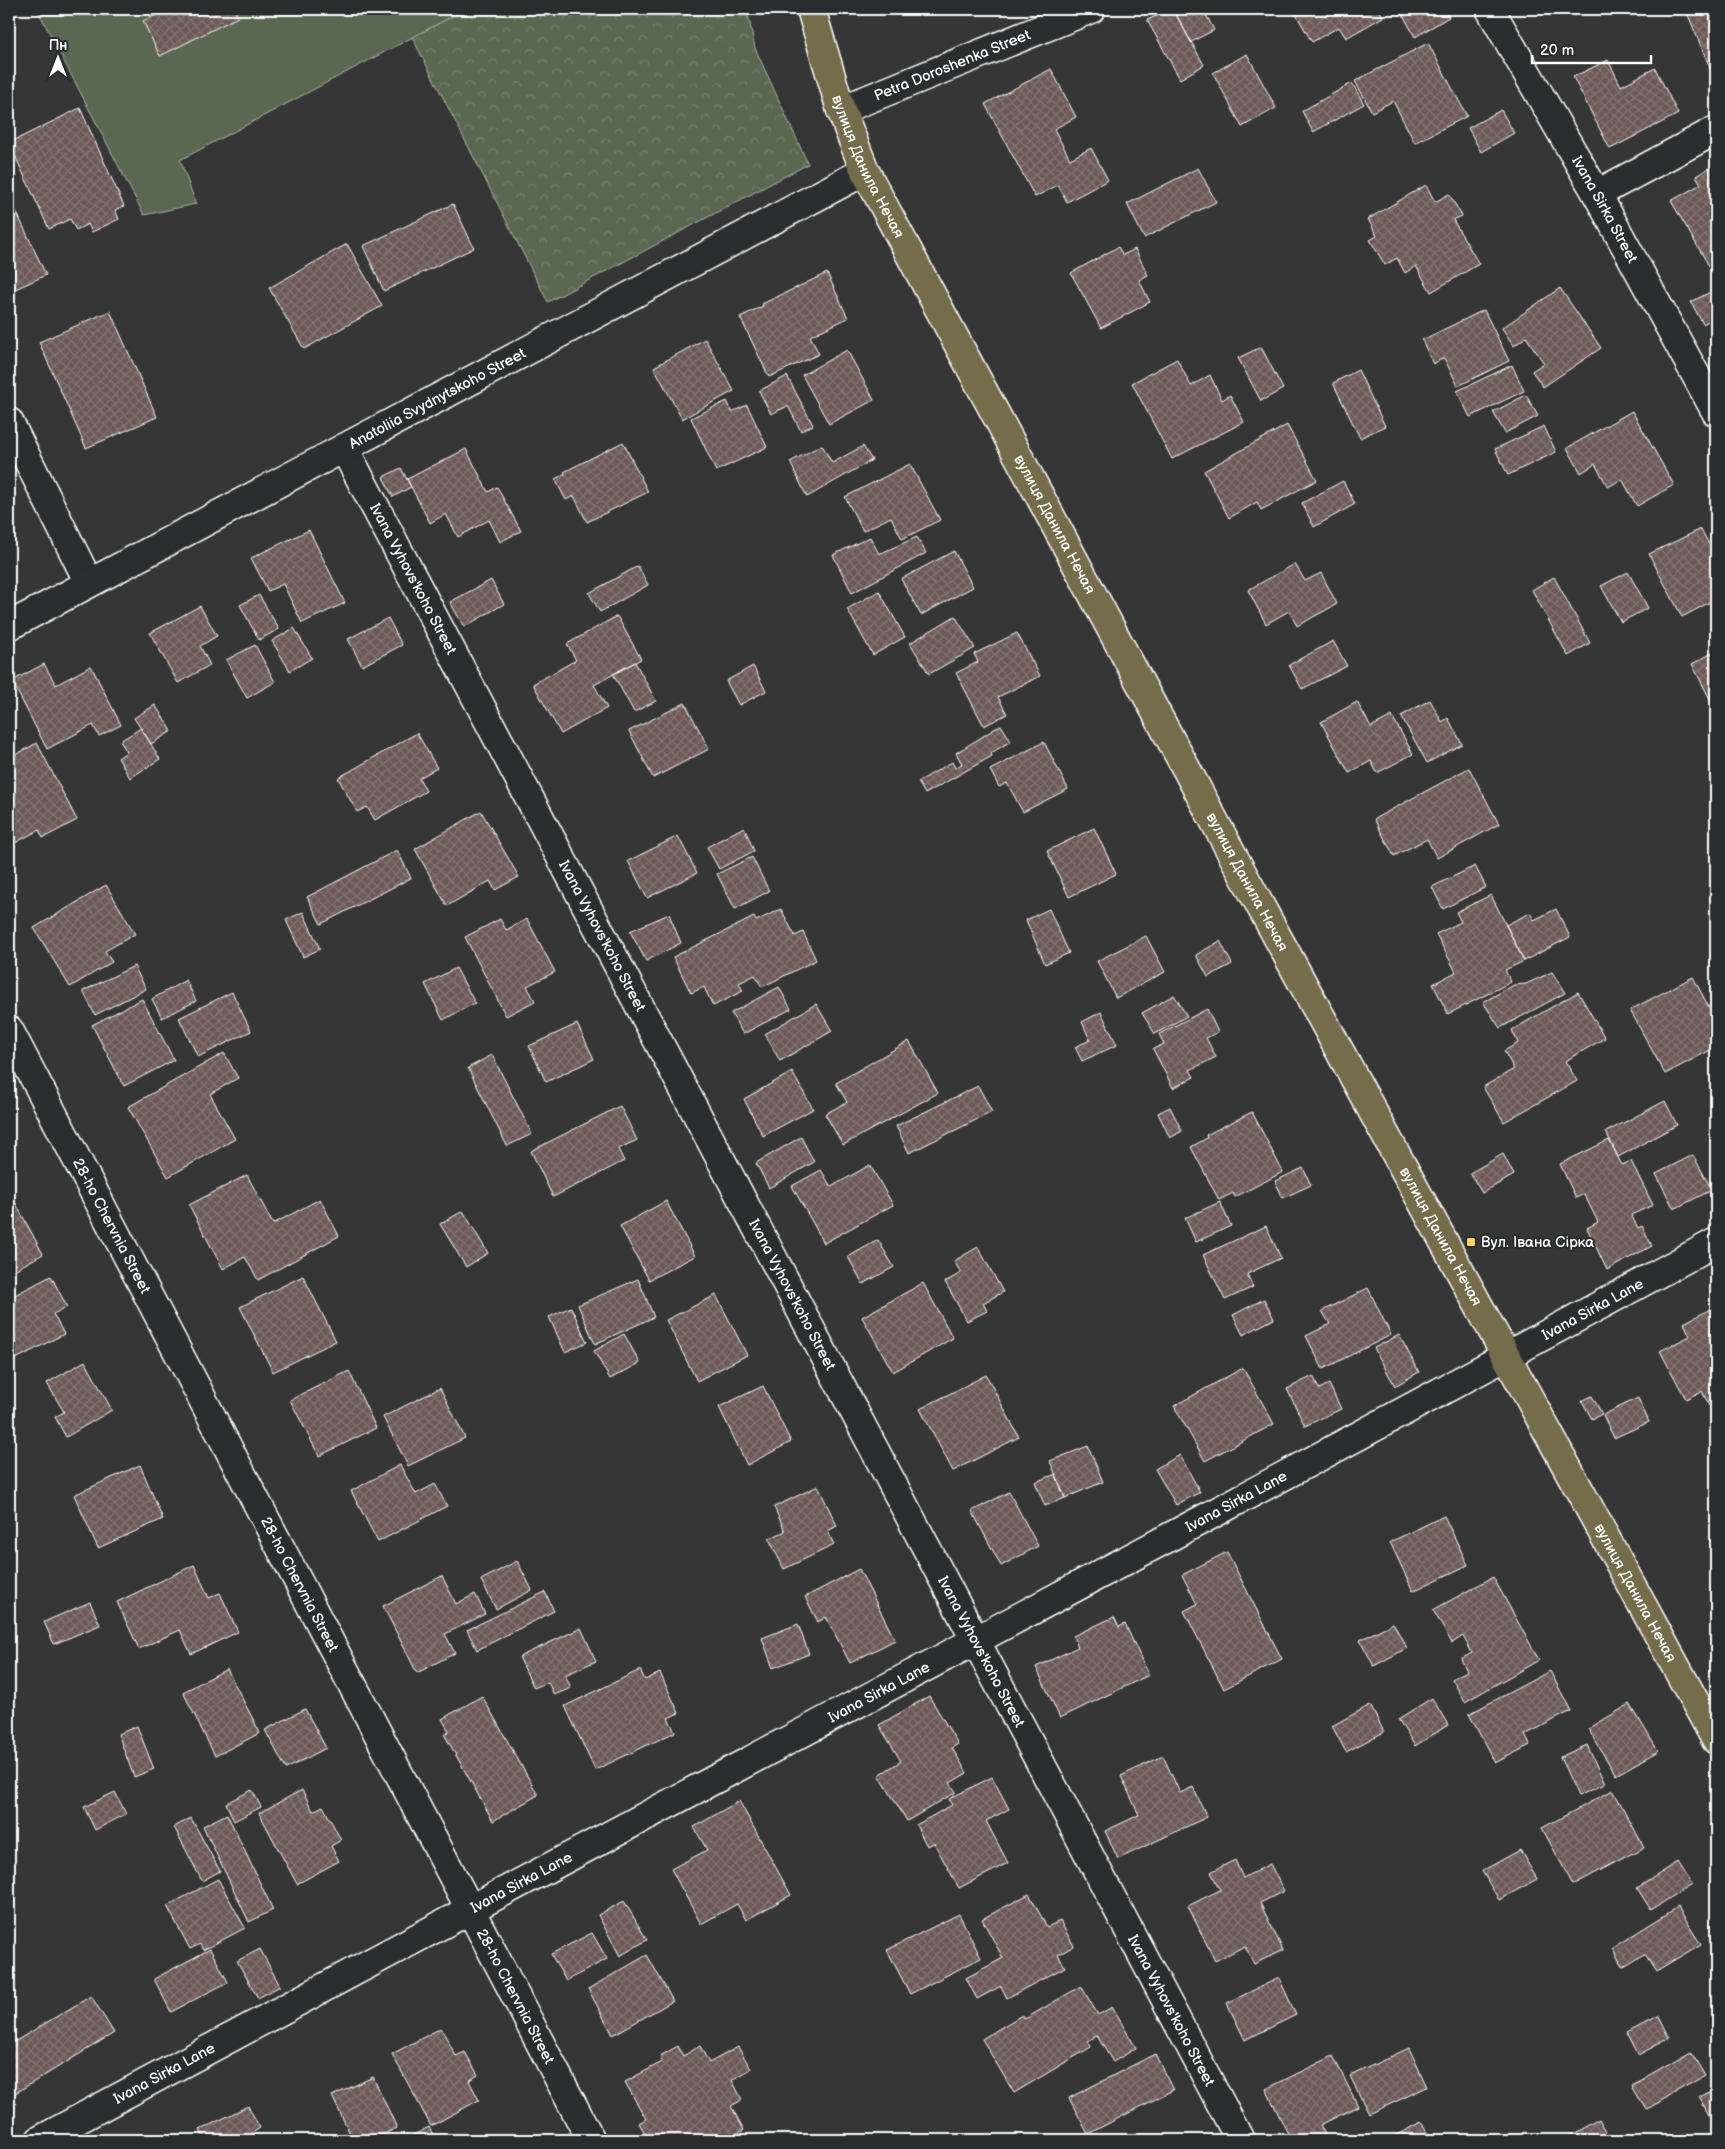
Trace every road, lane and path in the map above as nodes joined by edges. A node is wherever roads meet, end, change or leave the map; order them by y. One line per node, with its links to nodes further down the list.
1 (811, 9): 4 (main road, вулиця Данила Нечая)
2 (1091, 9): 4 (street, Petra Doroshenka Street)
3 (1490, 9): 7 (street, Ivana Sirka Street)
4 (841, 110): 6 (main road, вулиця Данила Нечая)
5 (1716, 130): 7 (street)
6 (865, 171): 10 (street, Anatoliia Svydnytskoho Street); 15 (main road, вулиця Данила Нечая)
7 (1597, 194): 8 (street, Ivana Sirka Street)
8 (1716, 412)
9 (9, 422): 11 (street)
10 (344, 448): 11 (street, Anatoliia Svydnytskoho Street); 16 (street, Ivana Vyhovs'koho Street)
11 (89, 583): 12 (street, Anatoliia Svydnytskoho Street)
12 (9, 626)
13 (9, 1030): 18 (street, 28-ho Chervnia Street)
14 (1716, 1242): 15 (street, Ivana Sirka Lane)
15 (1508, 1356): 16 (street, Ivana Sirka Lane); 17 (main road, вулиця Данила Нечая)
16 (975, 1640): 18 (street, Ivana Sirka Lane); 21 (street, Ivana Vyhovs'koho Street)
17 (1716, 1740)
18 (470, 1908): 19 (street, Ivana Sirka Lane); 20 (street, 28-ho Chervnia Street)
19 (40, 2140)
20 (590, 2140)
21 (1240, 2140)

